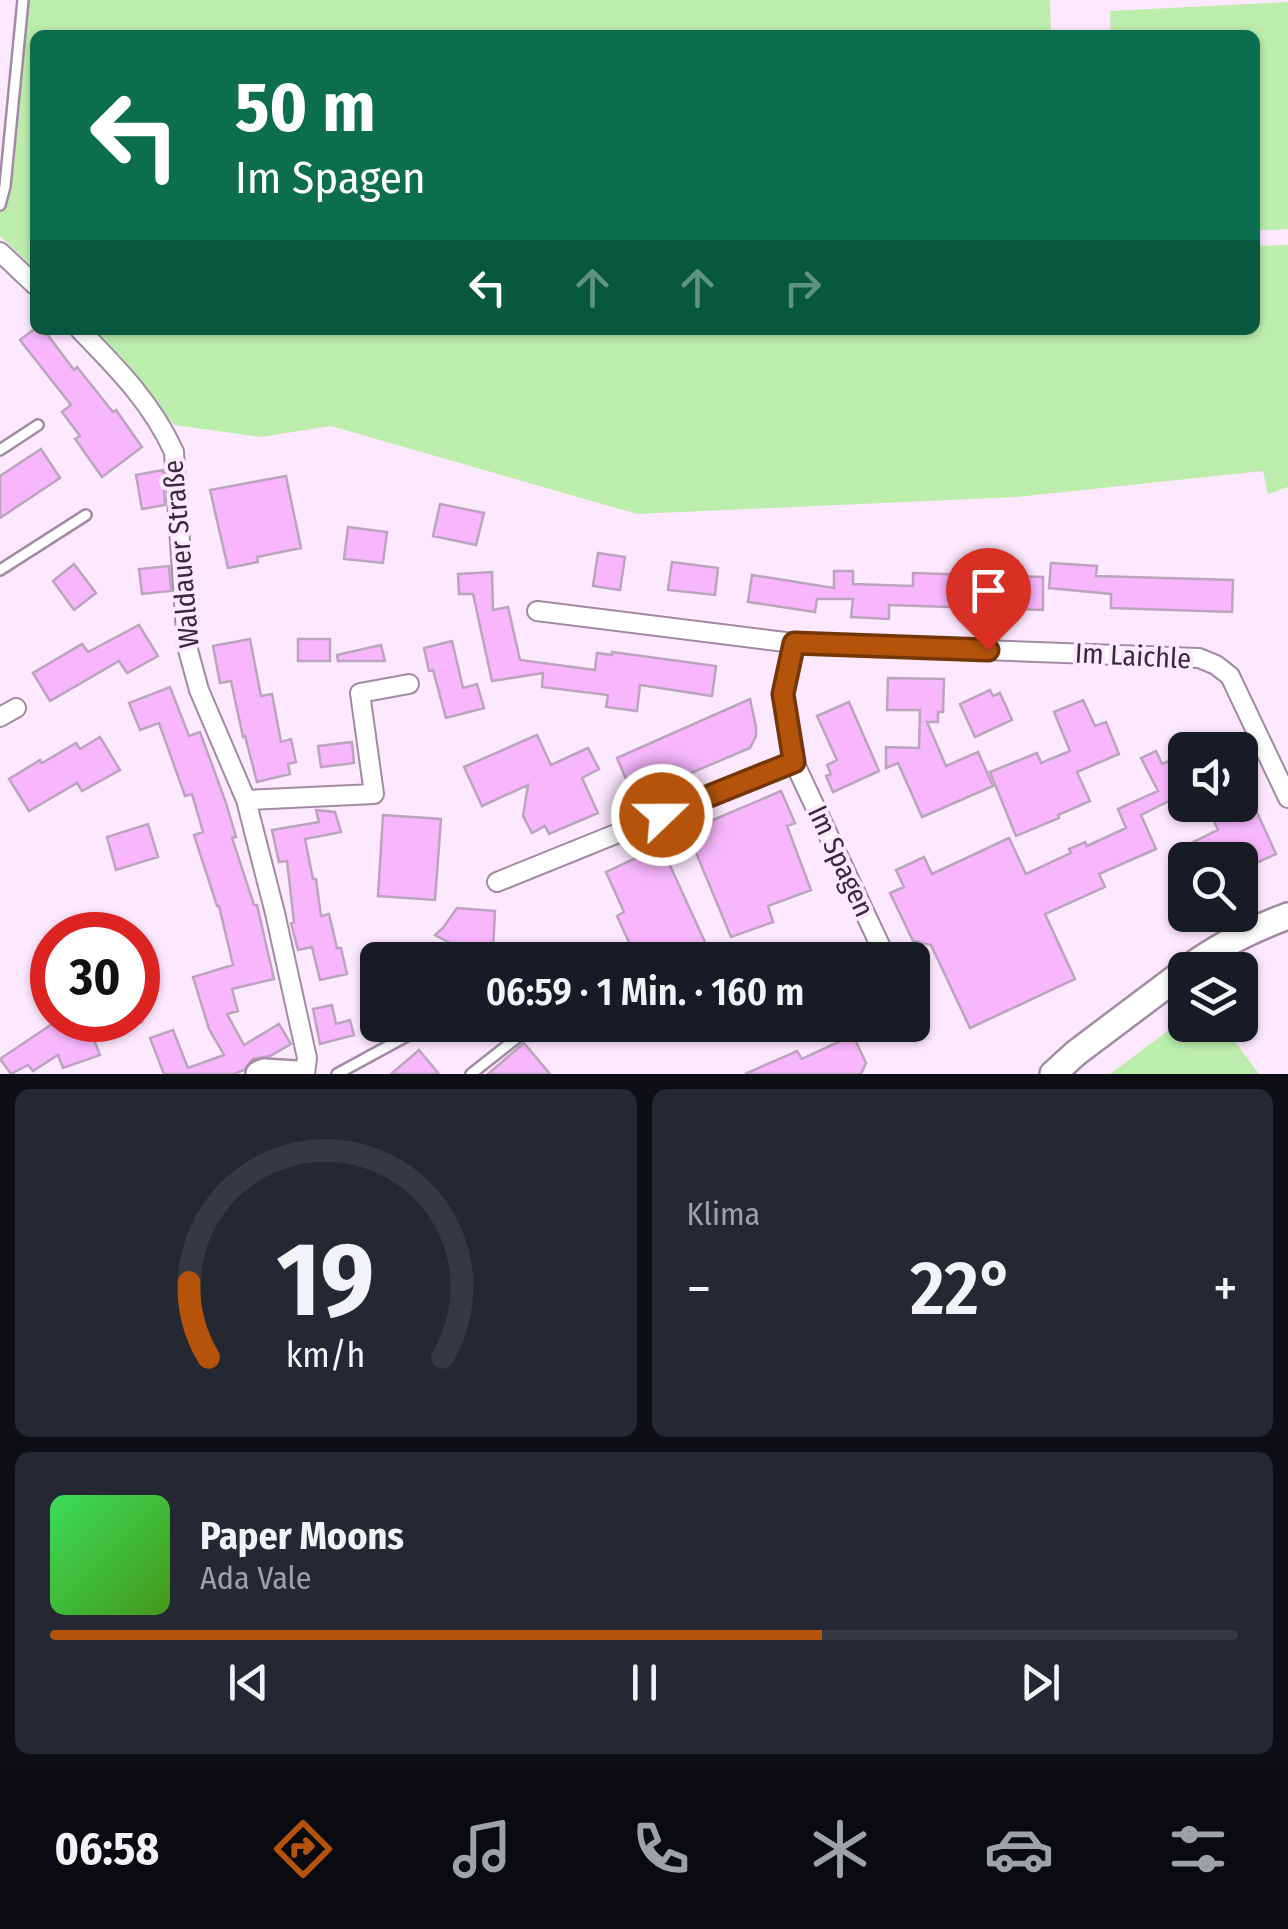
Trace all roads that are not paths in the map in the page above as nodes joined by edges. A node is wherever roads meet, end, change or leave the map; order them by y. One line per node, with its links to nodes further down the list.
1 (23, 0): 2 (lane)
2 (0, 205)
3 (0, 252): 4 (street)
4 (30, 280)
5 (85, 335): 15 (street, Waldauer Straße)
6 (38, 425): 7 (lane)
7 (0, 450)
8 (86, 515): 9 (lane)
9 (0, 570)
10 (537, 610): 11 (street, Im Laichle)
11 (794, 643): 13 (street, Im Spagen); 14 (street, Im Laichle)
12 (408, 684): 15 (street)
13 (794, 762): 16 (street); 18 (street, Im Spagen)
14 (1288, 798)
15 (246, 800): 25 (street, Waldauer Straße)
16 (497, 882)
17 (1288, 916): 19 (street)
18 (879, 942)
19 (1214, 952)
20 (1168, 983): 28 (street)
21 (396, 1042): 26 (lane)
22 (511, 1042): 27 (lane)
23 (259, 1074): 24 (street)
24 (296, 1074)
25 (306, 1074)
26 (337, 1074)
27 (471, 1074)
28 (1053, 1074)

